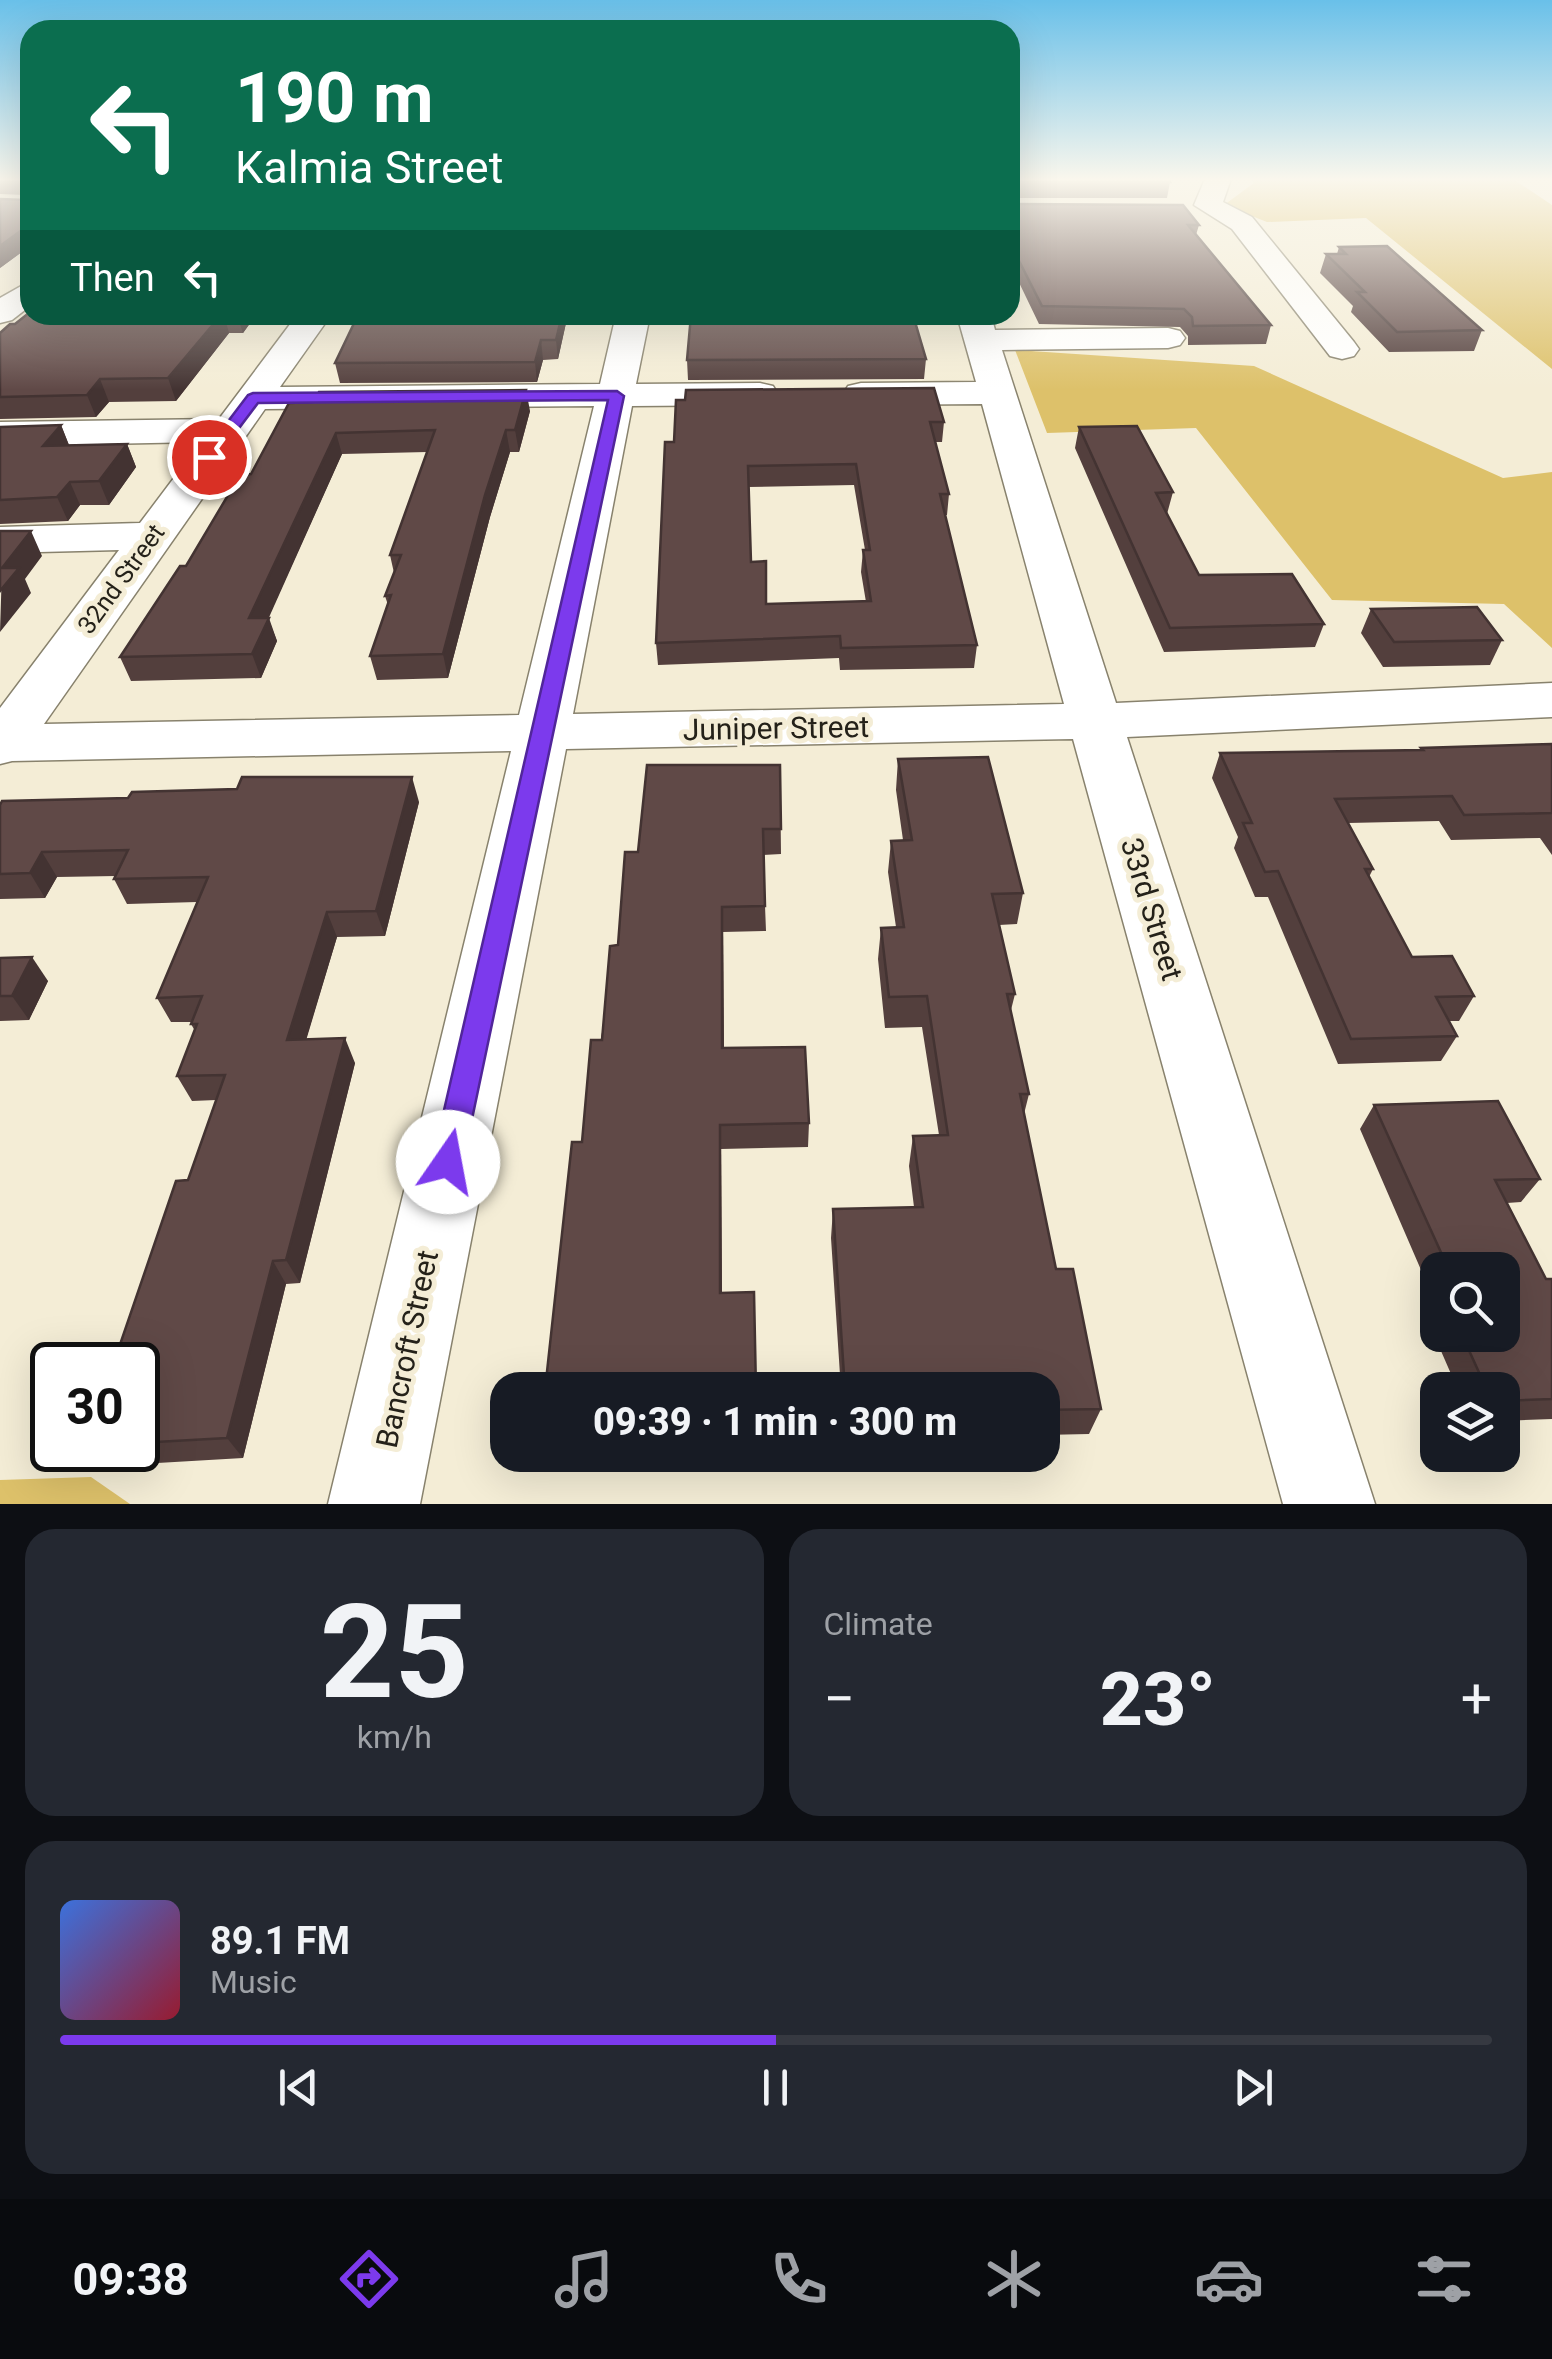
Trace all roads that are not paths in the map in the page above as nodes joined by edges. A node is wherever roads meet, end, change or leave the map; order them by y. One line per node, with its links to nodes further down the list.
1 (1263, 249): 5 (street)
2 (307, 325): 10 (street, 32nd Street)
3 (631, 325): 9 (street, Bancroft Street)
4 (1168, 338): 6 (street)
5 (1342, 348)
6 (985, 349): 8 (street); 15 (street, 33rd Street)
7 (791, 394): 9 (street)
8 (829, 394)
9 (617, 396): 10 (street); 16 (street, Bancroft Street)
10 (241, 414): 11 (street); 12 (street, 32nd Street)
11 (0, 434)
12 (152, 536): 13 (street); 17 (street, 32nd Street)
13 (0, 540)
14 (1552, 700): 15 (street, Juniper Street)
15 (1094, 721): 16 (street, Juniper Street); 19 (street, 33rd Street)
16 (540, 733): 17 (street, Juniper Street); 18 (street, Bancroft Street)
17 (1, 744)
18 (374, 1504)
19 (1329, 1504)

